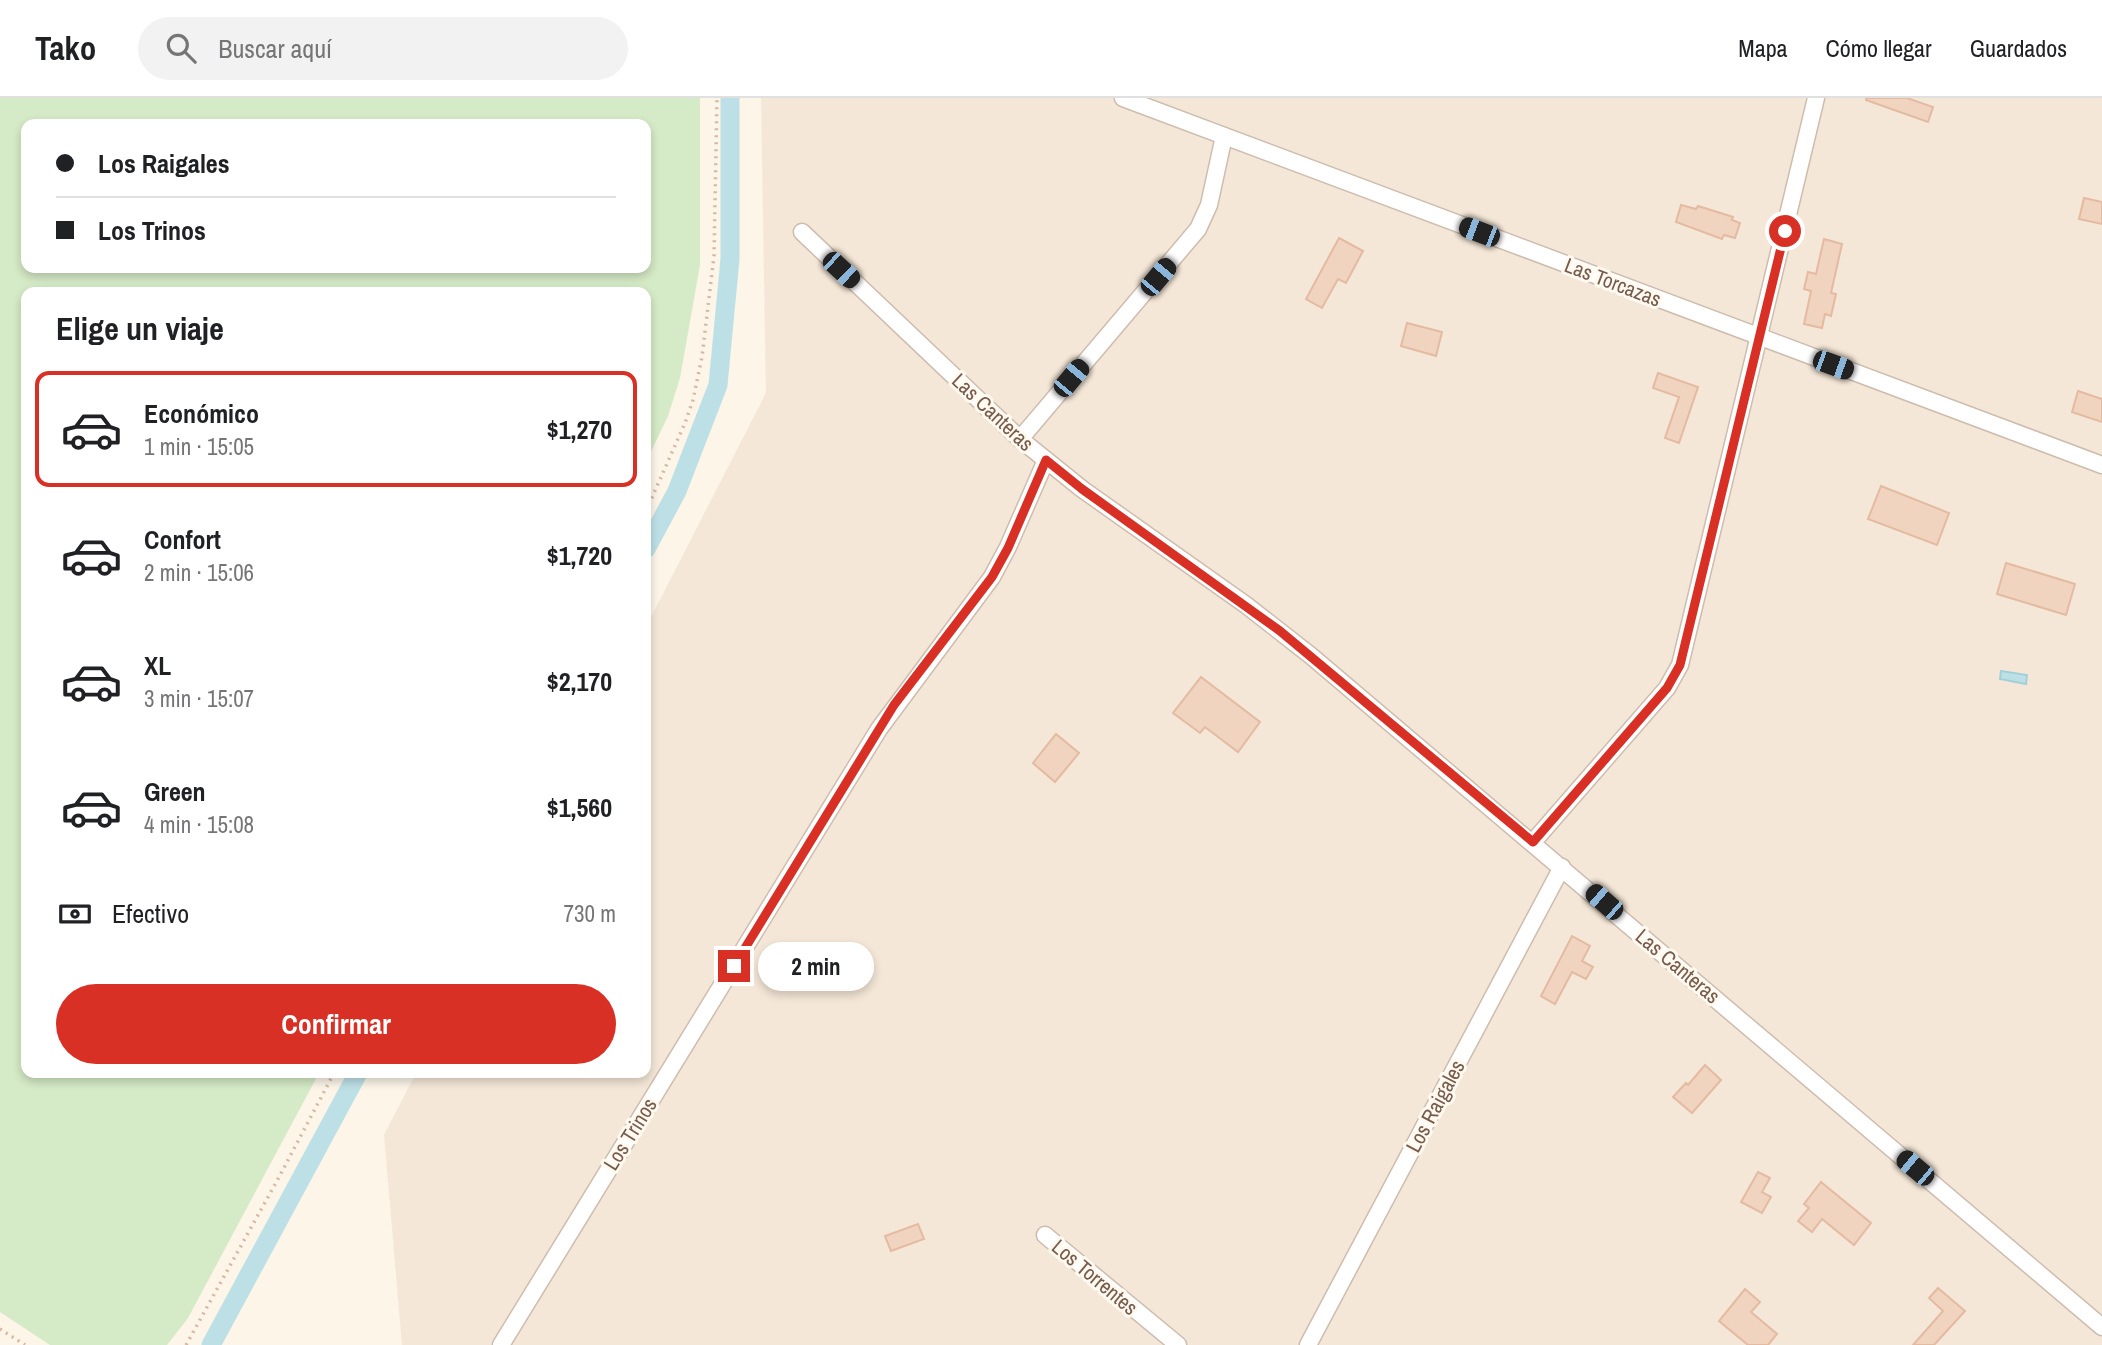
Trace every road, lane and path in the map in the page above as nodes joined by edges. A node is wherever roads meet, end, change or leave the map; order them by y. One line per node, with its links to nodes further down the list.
1 (717, 98): 10 (path)
2 (1123, 98): 4 (street, Las Torcazas)
3 (1816, 98): 6 (street)
4 (1224, 136): 6 (street, Las Torcazas); 7 (street)
5 (802, 232): 7 (street, Las Canteras)
6 (1760, 337): 9 (street, Las Torcazas); 11 (street)
7 (1020, 439): 8 (street, Las Canteras)
8 (1046, 460): 11 (street, Las Canteras); 19 (street, Los Trinos)
9 (2102, 465)
10 (651, 500)
11 (1533, 842): 12 (street, Las Canteras)
12 (1562, 867): 15 (street, Las Canteras); 21 (street, Los Raigales)
13 (331, 1078): 18 (path)
14 (1045, 1235): 20 (street, Los Torrentes)
15 (2102, 1327)
16 (0, 1329): 17 (path)
17 (25, 1345)
18 (186, 1345)
19 (501, 1345)
20 (1178, 1345)
21 (1308, 1345)

